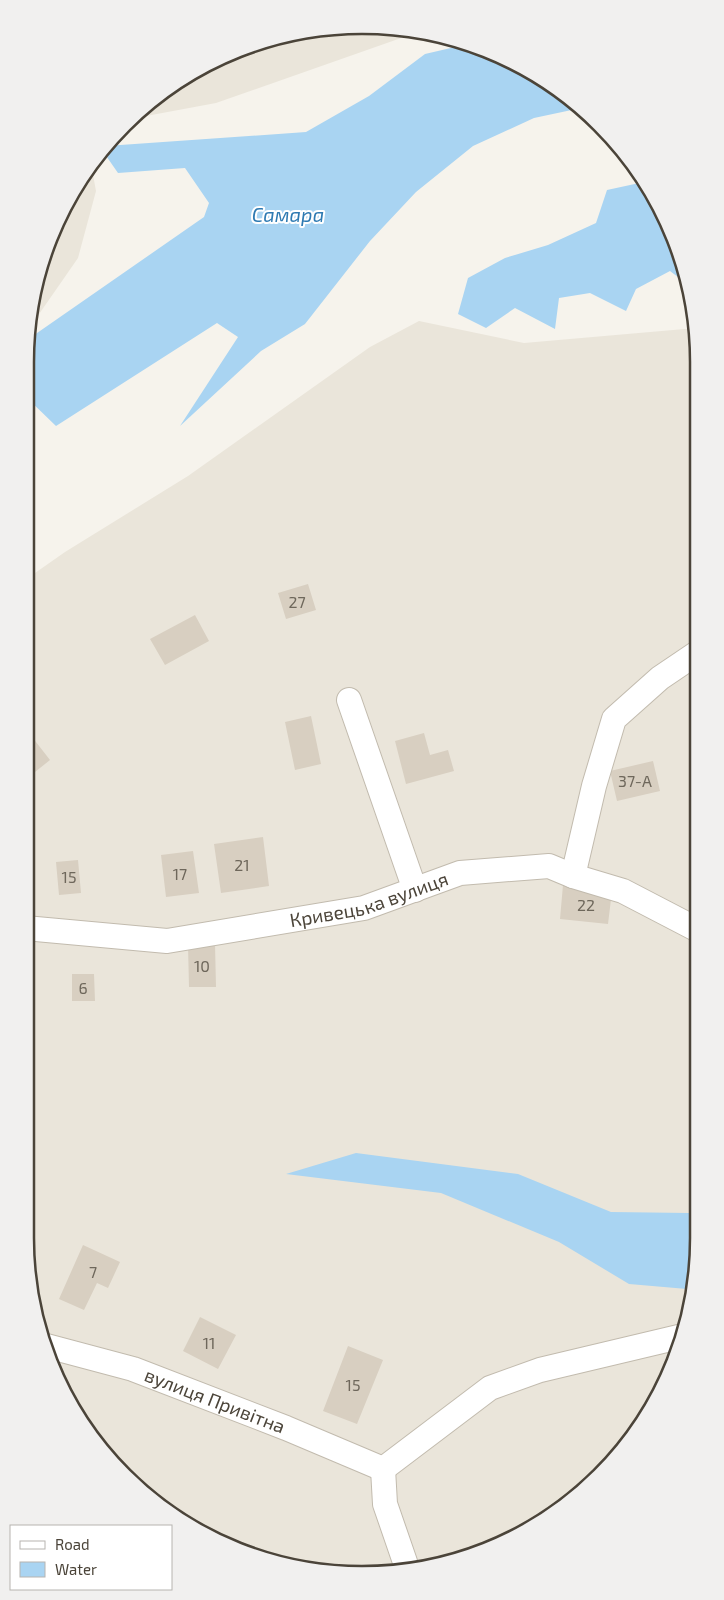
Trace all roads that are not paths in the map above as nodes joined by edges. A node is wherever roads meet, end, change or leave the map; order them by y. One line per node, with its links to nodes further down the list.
1 (690, 657): 3 (street)
2 (348, 700): 4 (street)
3 (573, 876): 4 (street, Кривецька вулиця); 5 (street, Кривецька вулиця)
4 (415, 890): 6 (street, Кривецька вулиця)
5 (690, 926)
6 (34, 929)
7 (675, 1338): 9 (street)
8 (52, 1347): 9 (street, вулиця Привітна)
9 (383, 1469): 10 (street)
10 (405, 1563)

